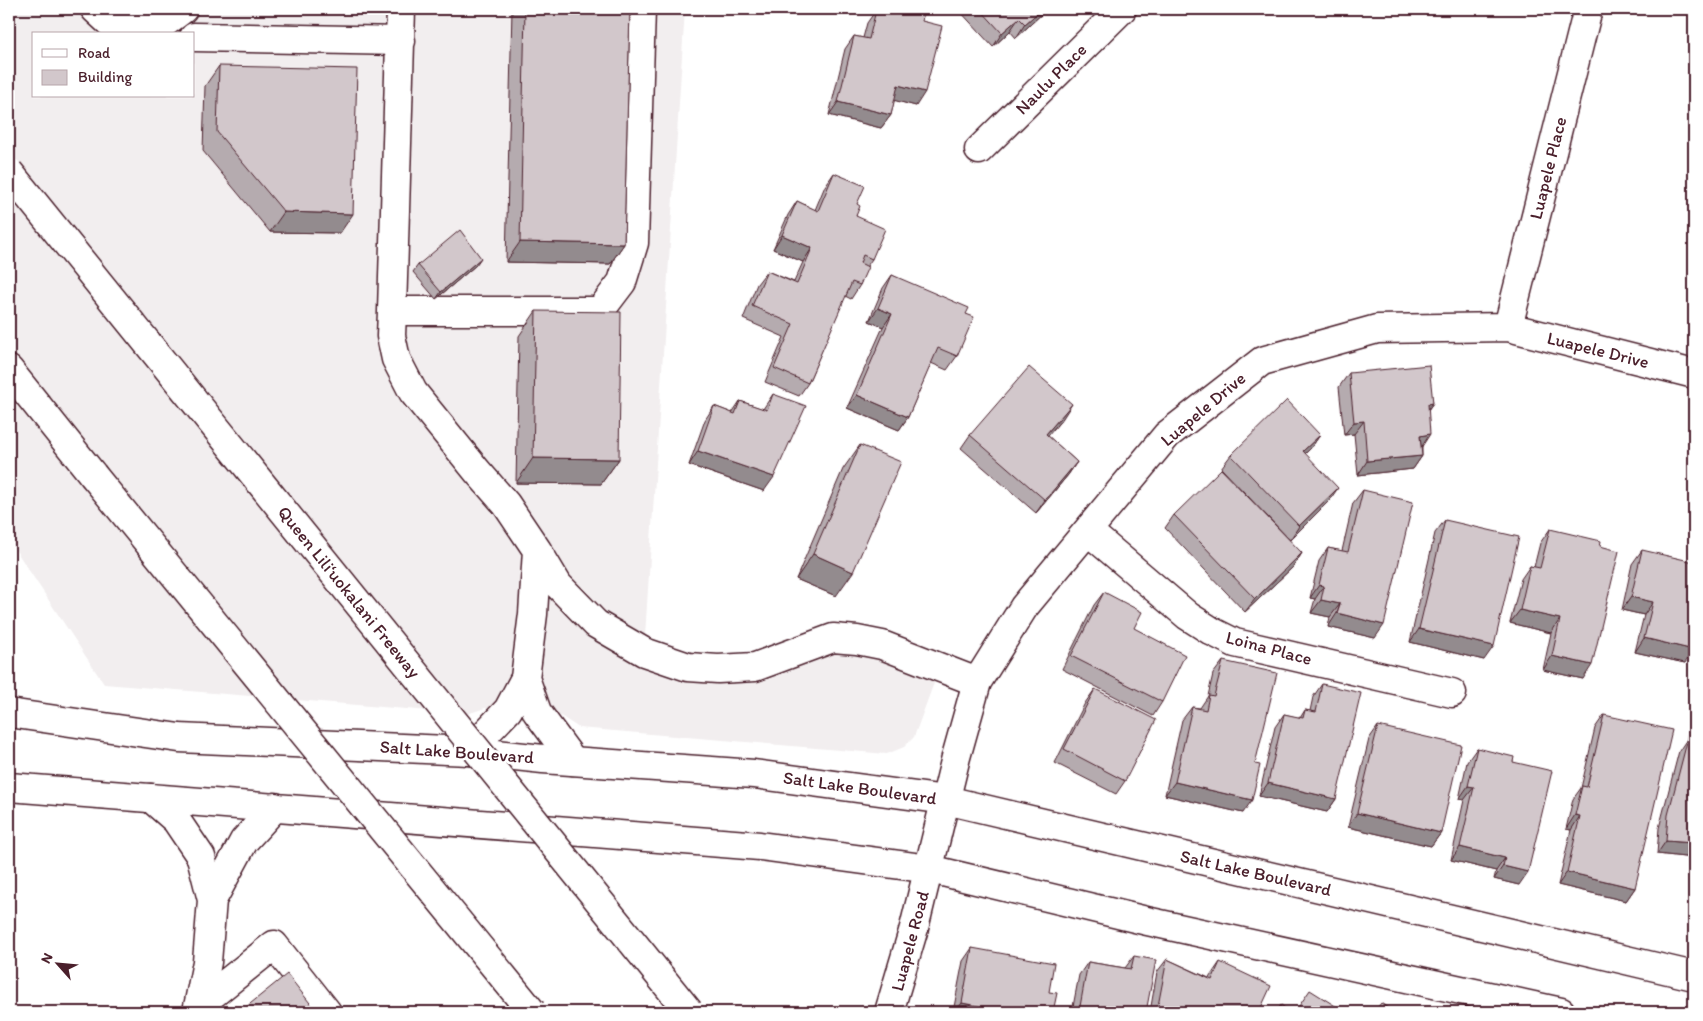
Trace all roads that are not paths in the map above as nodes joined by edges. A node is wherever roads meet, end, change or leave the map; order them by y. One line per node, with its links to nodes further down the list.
1 (95, 9): 8 (main road)
2 (183, 9): 10 (main road)
3 (190, 9): 11 (main road)
4 (401, 9): 13 (main road)
5 (641, 9): 16 (main road)
6 (1122, 9): 14 (main road, Naulu Place)
7 (1588, 9): 17 (main road, Luapele Place)
8 (122, 20): 9 (main road)
9 (149, 32)
10 (152, 32)
11 (191, 32)
12 (195, 36): 13 (main road)
13 (401, 41): 16 (main road)
14 (979, 150)
15 (9, 172): 38 (main road, Queen Liliʻuokalani Freeway, bridge)
16 (392, 311): 21 (main road)
17 (1508, 327): 19 (main road, Luapele Drive); 20 (main road, Luapele Drive)
18 (9, 372): 37 (main road, bridge)
19 (1694, 374)
20 (1088, 531): 23 (main road, Luapele Drive); 24 (main road, Loina Place)
21 (537, 550): 22 (main road); 23 (main road)
22 (525, 678): 26 (main road); 27 (main road)
23 (977, 682): 30 (main road, Luapele Drive)
24 (1452, 693)
25 (9, 713): 26 (main road, Salt Lake Boulevard)
26 (469, 751): 27 (main road, Salt Lake Boulevard)
27 (573, 761): 30 (main road, Salt Lake Boulevard)
28 (9, 787): 29 (main road)
29 (151, 798): 31 (main road); 33 (main road)
30 (946, 800): 32 (main road, Luapele Drive); 34 (main road, Salt Lake Boulevard)
31 (275, 807): 32 (main road); 33 (main road)
32 (930, 869): 39 (main road, Luapele Road); 40 (main road)
33 (212, 900): 35 (main road)
34 (1694, 976)
35 (197, 1009): 36 (main road)
36 (327, 1012)
37 (532, 1012)
38 (689, 1012)
39 (889, 1012)
40 (1561, 1012)

